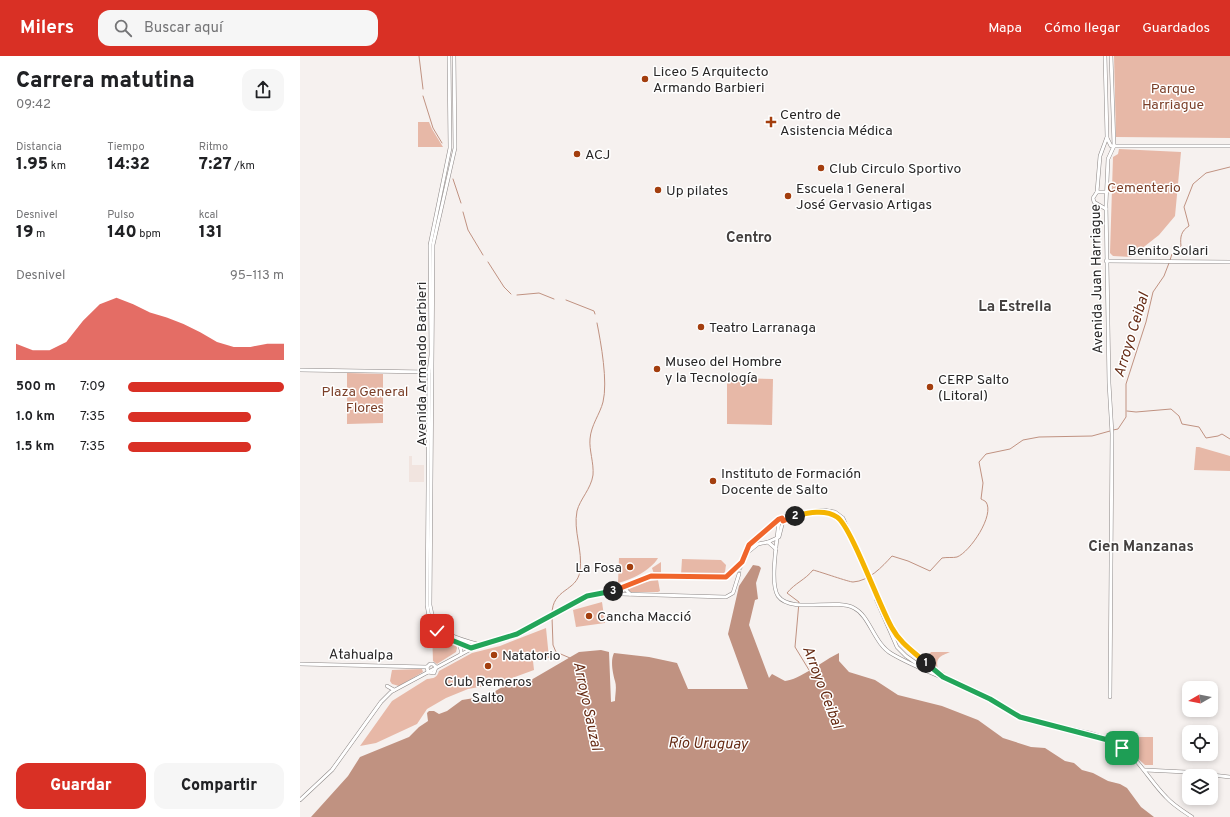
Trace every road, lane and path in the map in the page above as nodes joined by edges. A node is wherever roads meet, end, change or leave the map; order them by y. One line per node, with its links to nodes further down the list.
1 (449, 56): 17 (street, Avenida Armando Barbieri)
2 (454, 56): 28 (street, Avenida Armando Barbieri)
3 (1105, 56): 5 (street, Avenida Juan Harriague)
4 (1111, 56): 6 (street, Avenida Juan Harriague)
5 (1107, 137): 6 (street); 7 (street); 9 (street, Avenida Juan Harriague)
6 (1114, 142): 7 (street, Avenida Juan Harriague)
7 (1114, 146): 8 (street); 10 (street, Avenida Juan Harriague)
8 (1230, 146)
9 (1097, 192): 10 (street); 12 (street)
10 (1106, 192): 11 (street, Avenida Juan Harriague)
11 (1106, 202): 12 (street); 13 (street, Avenida Juan Harriague)
12 (1100, 204): 13 (street)
13 (1106, 208): 14 (street, Avenida Juan Harriague)
14 (1106, 261): 15 (street, Benito Solari); 42 (street, Avenida Juan Harriague)
15 (1230, 262)
16 (300, 370): 17 (street)
17 (429, 372): 29 (street, Avenida Armando Barbieri)
18 (780, 520): 19 (street); 24 (street); 25 (street)
19 (779, 537): 20 (street); 21 (street)
20 (768, 542): 21 (street); 22 (street)
21 (776, 549): 38 (street)
22 (748, 552)
23 (739, 574): 27 (street)
24 (628, 584): 26 (street); 27 (street)
25 (874, 591): 38 (street); 39 (street)
26 (611, 592): 27 (street); 30 (street)
27 (630, 594)
28 (472, 642): 30 (street, Avenida Armando Barbieri); 31 (street)
29 (459, 643): 31 (street, Avenida Armando Barbieri); 33 (street)
30 (480, 645): 32 (street)
31 (465, 646): 32 (street, Avenida Armando Barbieri); 33 (street)
32 (471, 648): 33 (street)
33 (462, 653): 36 (street)
34 (300, 664): 35 (street, Atahualpa)
35 (427, 667): 36 (street); 37 (street)
36 (436, 667): 37 (street)
37 (428, 672): 41 (street)
38 (929, 672): 39 (street)
39 (943, 677): 43 (street)
40 (387, 686): 41 (street)
41 (394, 690): 45 (street)
42 (1110, 697)
43 (1145, 770): 44 (street); 46 (street)
44 (1230, 777)
45 (300, 800)
46 (1192, 817)

